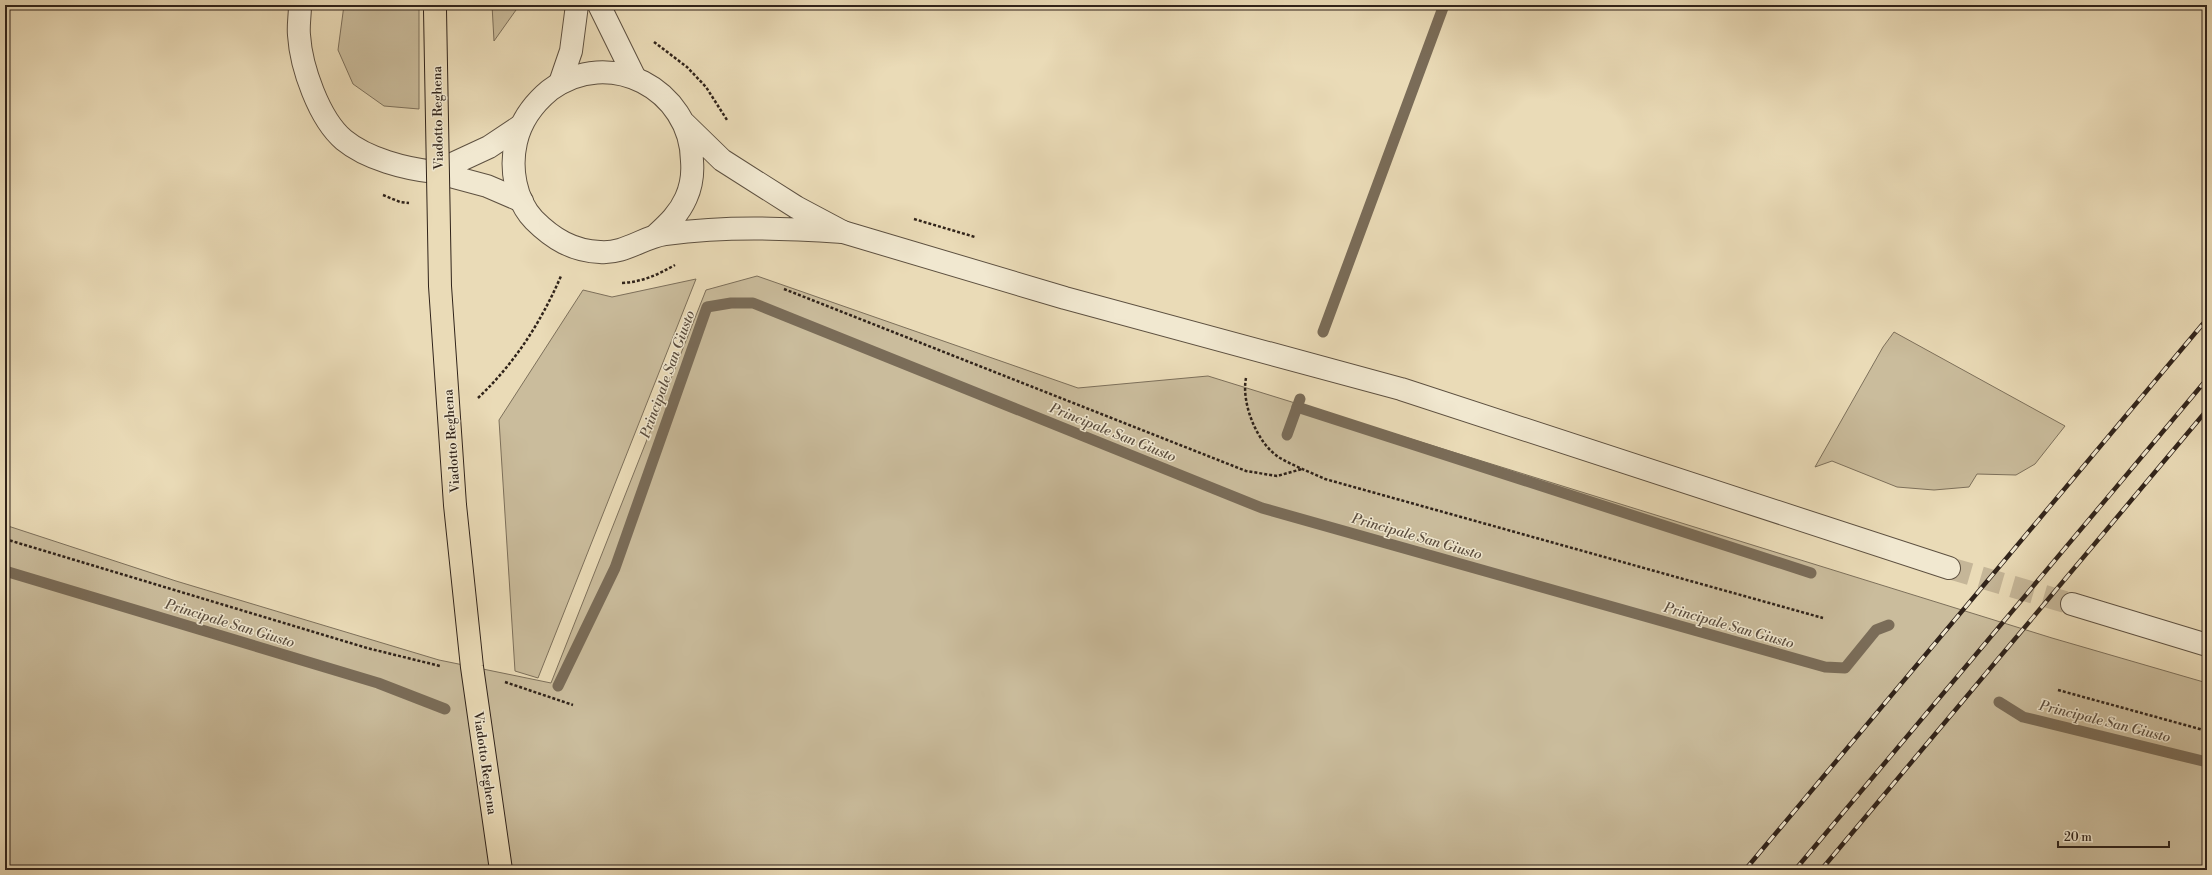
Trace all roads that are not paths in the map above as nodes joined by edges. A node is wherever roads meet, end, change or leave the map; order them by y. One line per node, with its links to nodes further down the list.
1 (300, 5): 9 (street)
2 (577, 5): 6 (street)
3 (599, 5): 5 (street)
4 (435, 10): 16 (highway, Viadotto Reghena, bridge)
5 (635, 78): 6 (street); 7 (street)
6 (560, 83): 8 (street)
7 (684, 123): 11 (street); 12 (street)
8 (519, 127): 9 (street); 10 (street)
9 (435, 172): 10 (street)
10 (522, 202): 12 (street)
11 (843, 232): 12 (street); 13 (street)
12 (655, 236)
13 (1949, 568)
14 (2072, 604): 15 (street)
15 (2207, 645)
16 (501, 870)

